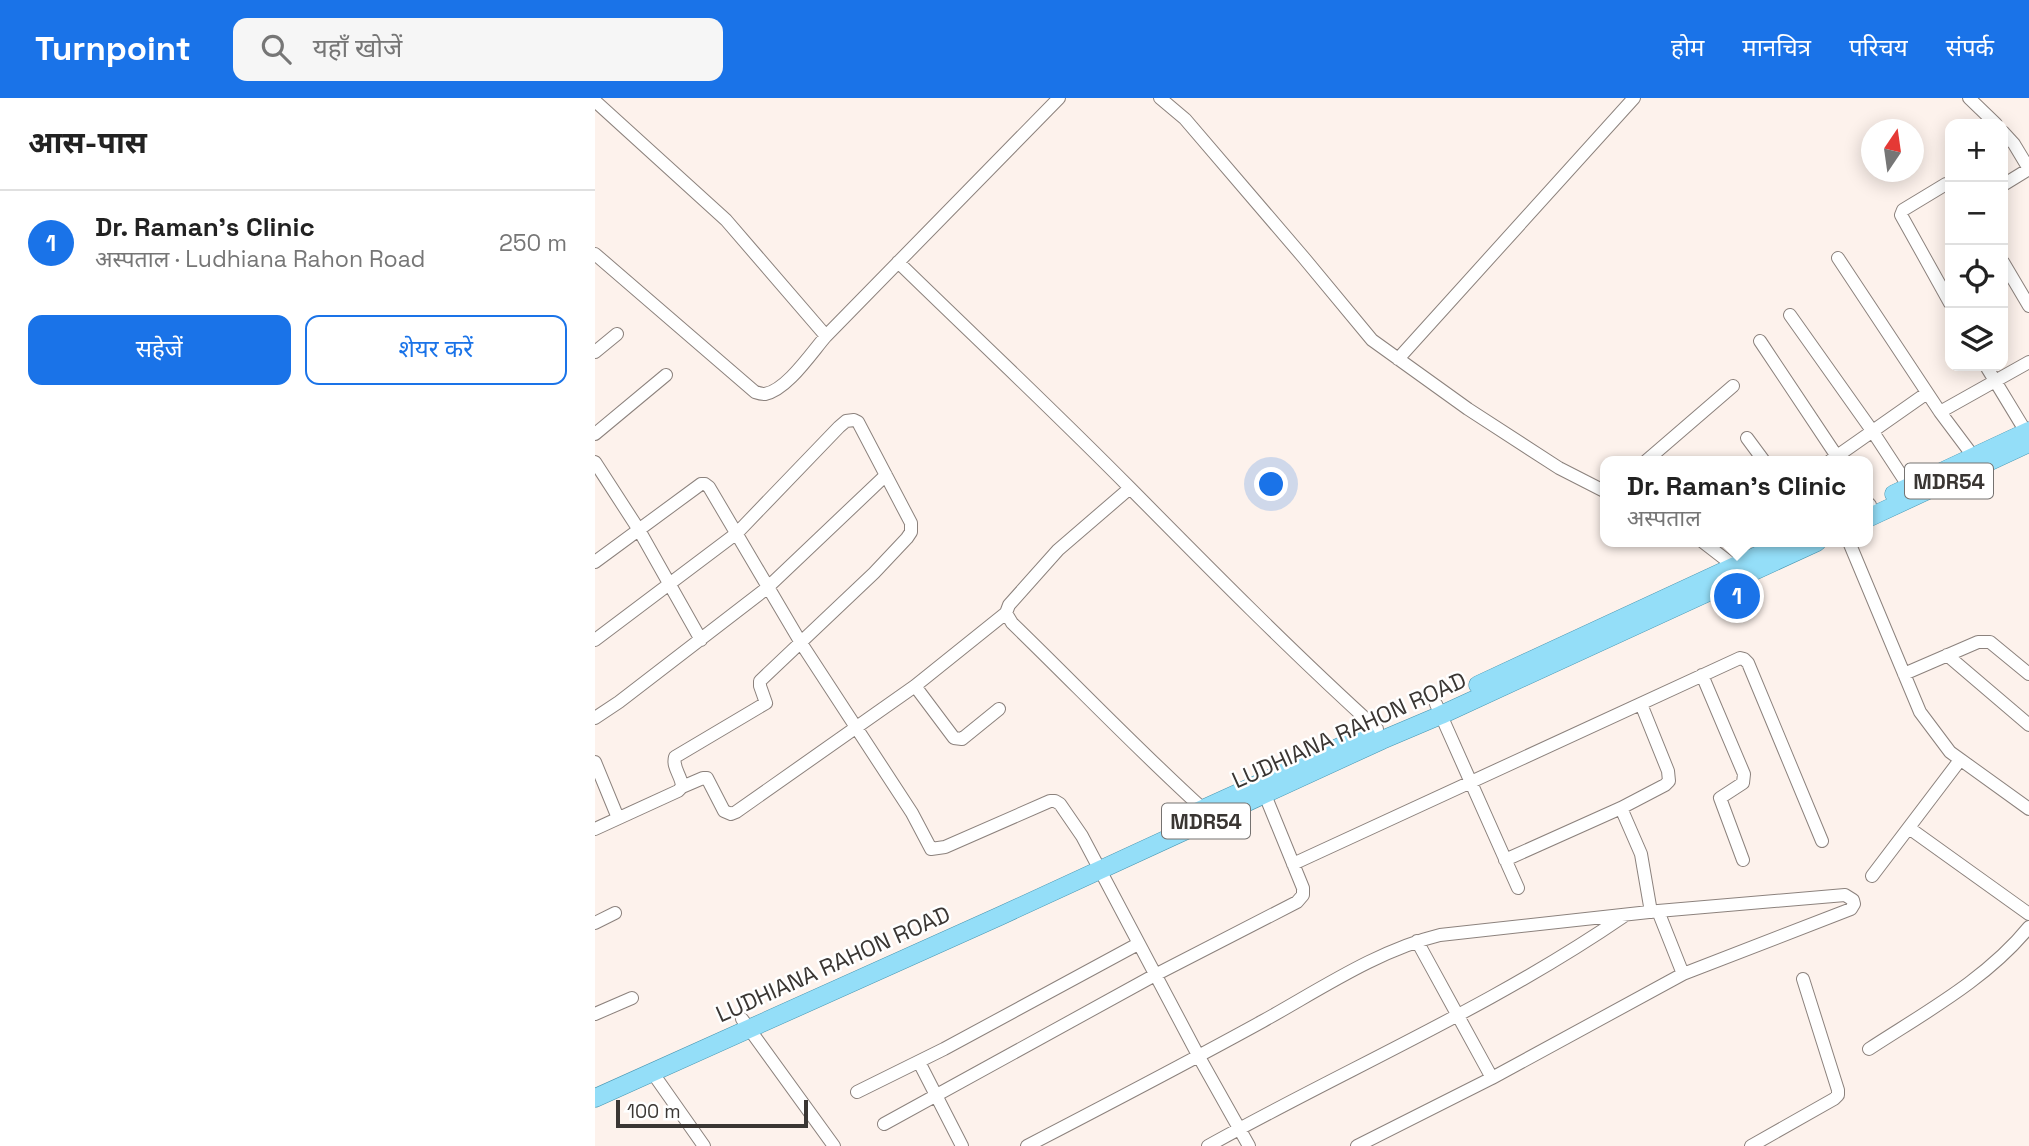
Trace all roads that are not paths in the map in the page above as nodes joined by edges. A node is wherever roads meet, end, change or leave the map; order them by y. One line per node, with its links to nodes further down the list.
1 (1059, 98): 13 (street)
2 (1160, 98): 22 (street)
3 (1634, 98): 22 (street)
4 (1969, 98): 6 (street)
5 (595, 101): 19 (street)
6 (1991, 119)
7 (2008, 138): 8 (street)
8 (2029, 169): 9 (street)
9 (2008, 183)
10 (1945, 185): 15 (street)
11 (595, 254): 19 (street)
12 (1838, 258): 28 (street)
13 (898, 262): 19 (street); 42 (street)
14 (2008, 270): 16 (street)
15 (1945, 294)
16 (2029, 306)
17 (1790, 316): 30 (street)
18 (617, 334): 21 (street)
19 (826, 336)
20 (1760, 341): 36 (street)
21 (595, 352)
22 (1398, 359): 43 (street)
23 (2029, 362): 26 (street)
24 (1989, 371): 26 (street)
25 (666, 375): 31 (street)
26 (1995, 381): 29 (street); 32 (street)
27 (1733, 386): 34 (street)
28 (1927, 393): 29 (street); 30 (street)
29 (1940, 412): 38 (street)
30 (1873, 432): 37 (street); 41 (street)
31 (595, 434)
32 (2028, 435): 38 (main road, MDR54); 44 (main road, MDR54)
33 (1747, 438): 35 (street)
34 (1652, 456)
35 (1760, 456)
36 (1832, 456)
37 (1840, 456)
38 (1973, 456): 41 (main road, MDR54)
39 (597, 470): 46 (street)
40 (885, 475): 47 (street); 55 (street); 59 (street)
41 (1909, 487): 45 (main road, MDR54)
42 (1130, 488): 56 (street); 71 (street)
43 (1600, 489)
44 (1873, 506)
45 (1873, 506)
46 (639, 530): 47 (street); 52 (street); 54 (street)
47 (737, 533): 54 (street); 55 (street)
48 (1709, 547): 53 (street)
49 (1779, 547): 53 (main road, LUDHIANA RAHON ROAD / MDR54)
50 (1804, 547): 53 (main road, LUDHIANA RAHON ROAD / MDR54)
51 (1851, 547): 61 (street)
52 (595, 562)
53 (1737, 572): 67 (main road, LUDHIANA RAHON ROAD / MDR54)
54 (670, 583): 57 (street); 58 (street)
55 (767, 589): 58 (street); 59 (street)
56 (1006, 612): 64 (street); 78 (street)
57 (595, 640)
58 (701, 640): 68 (street)
59 (801, 643): 70 (street); 75 (street)
60 (1947, 655): 61 (street); 62 (street); 69 (street)
61 (1904, 674): 72 (street)
62 (2029, 674)
63 (1702, 676): 65 (street); 83 (street); 84 (street)
64 (915, 686): 66 (street); 70 (street)
65 (1641, 705): 74 (street); 77 (street)
66 (999, 709)
67 (1438, 710): 71 (main road, LUDHIANA RAHON ROAD / MDR54); 74 (street); 76 (main road, LUDHIANA RAHON ROAD / MDR54)
68 (595, 718)
69 (2029, 725)
70 (856, 729): 75 (street); 86 (street)
71 (1377, 729): 78 (main road, LUDHIANA RAHON ROAD / MDR54)
72 (1960, 760): 79 (street); 81 (street)
73 (595, 762): 80 (street)
74 (1471, 781): 85 (street); 87 (street)
75 (683, 787): 80 (street)
76 (1265, 795): 86 (main road, LUDHIANA RAHON ROAD / MDR54); 87 (street)
77 (1621, 808): 85 (street); 90 (street)
78 (1203, 809): 86 (main road, LUDHIANA RAHON ROAD / MDR54)
79 (2029, 809)
80 (618, 818): 82 (street)
81 (1909, 828): 88 (street); 92 (street)
82 (595, 829)
83 (1822, 841)
84 (1743, 859)
85 (1505, 860): 89 (street)
86 (1096, 864): 97 (street); 104 (main road, LUDHIANA RAHON ROAD / MDR54)
87 (1293, 864): 99 (street)
88 (1872, 876)
89 (1518, 888)
90 (1654, 911): 93 (street); 98 (street); 98 (street)
91 (615, 913): 94 (street)
92 (2029, 914)
93 (1626, 915): 96 (street); 103 (street)
94 (595, 923)
95 (2029, 928): 105 (street)
96 (1417, 940): 103 (street); 106 (street)
97 (1138, 944): 99 (street); 107 (street)
98 (1683, 974): 109 (street)
99 (1155, 975): 106 (street); 112 (street)
100 (1803, 979): 116 (street)
101 (632, 998): 102 (street)
102 (595, 1014)
103 (1459, 1015): 109 (street); 115 (street)
104 (746, 1024): 108 (main road, LUDHIANA RAHON ROAD / MDR54); 110 (main road, LUDHIANA RAHON ROAD / MDR54); 118 (street)
105 (1869, 1049)
106 (1199, 1057): 115 (street); 120 (street)
107 (919, 1062): 111 (street); 112 (street)
108 (652, 1072): 113 (main road, LUDHIANA RAHON ROAD / MDR54); 117 (street)
109 (1492, 1078): 123 (street)
110 (595, 1086)
111 (857, 1093)
112 (936, 1097): 114 (street); 119 (street)
113 (595, 1098)
114 (884, 1124)
115 (1240, 1128): 121 (street); 122 (street)
116 (1775, 1140): 124 (street)
117 (703, 1146)
118 (834, 1146)
119 (962, 1146)
120 (1027, 1146)
121 (1208, 1146)
122 (1249, 1146)
123 (1357, 1146)
124 (1751, 1146)

